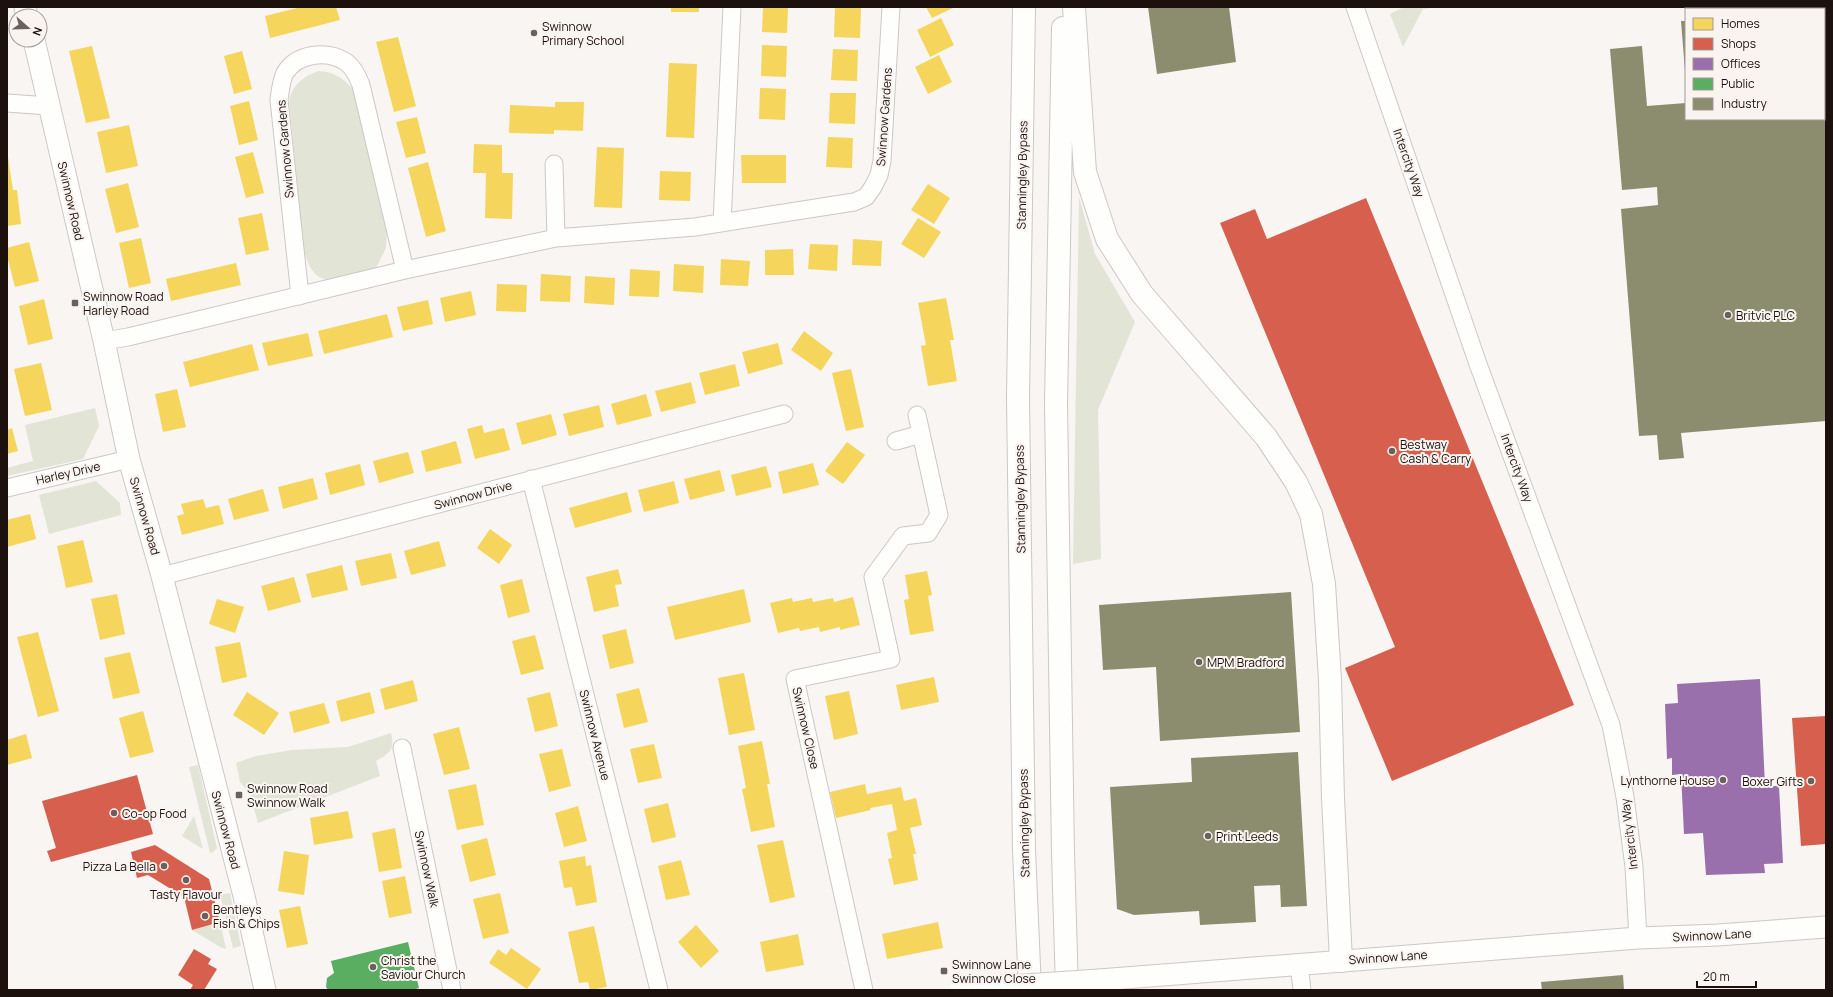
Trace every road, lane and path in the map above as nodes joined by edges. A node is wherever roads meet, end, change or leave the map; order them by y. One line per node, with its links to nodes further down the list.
1 (732, 7): 11 (street)
2 (891, 7): 11 (street, Swinnow Gardens)
3 (1024, 7): 34 (highway, Stanningley Bypass)
4 (1063, 7): 35 (highway)
5 (1074, 7): 27 (highway)
6 (1355, 7): 26 (street, Intercity Way)
7 (36, 48): 9 (street, Swinnow Road)
8 (7, 103): 9 (street)
9 (49, 106): 15 (street, Swinnow Road)
10 (554, 164): 12 (street)
11 (722, 223): 12 (street, Swinnow Gardens)
12 (556, 238): 13 (street, Swinnow Gardens)
13 (406, 270): 14 (street, Swinnow Gardens); 14 (street, Swinnow Gardens)
14 (300, 296): 15 (street, Swinnow Gardens)
15 (104, 341): 20 (street, Swinnow Road)
16 (784, 414): 21 (street, Swinnow Drive)
17 (917, 415): 18 (street, Swinnow Close)
18 (921, 434): 19 (street); 33 (street, Swinnow Close)
19 (896, 441)
20 (129, 459): 22 (street, Harley Drive); 23 (street, Swinnow Road)
21 (531, 479): 23 (street, Swinnow Drive); 32 (street, Swinnow Avenue)
22 (7, 488)
23 (162, 576): 30 (street, Swinnow Road)
24 (402, 748): 31 (street, Swinnow Walk)
25 (1826, 927): 26 (street, Swinnow Lane)
26 (1638, 938): 27 (street, Swinnow Lane)
27 (1341, 961): 28 (street, Swinnow Lane)
28 (1299, 964): 29 (street, Swinnow Lane, bridge); 36 (street)
29 (956, 989)
30 (265, 990)
31 (452, 990)
32 (659, 990)
33 (864, 990)
34 (1030, 990)
35 (1067, 990)
36 (1302, 990)

